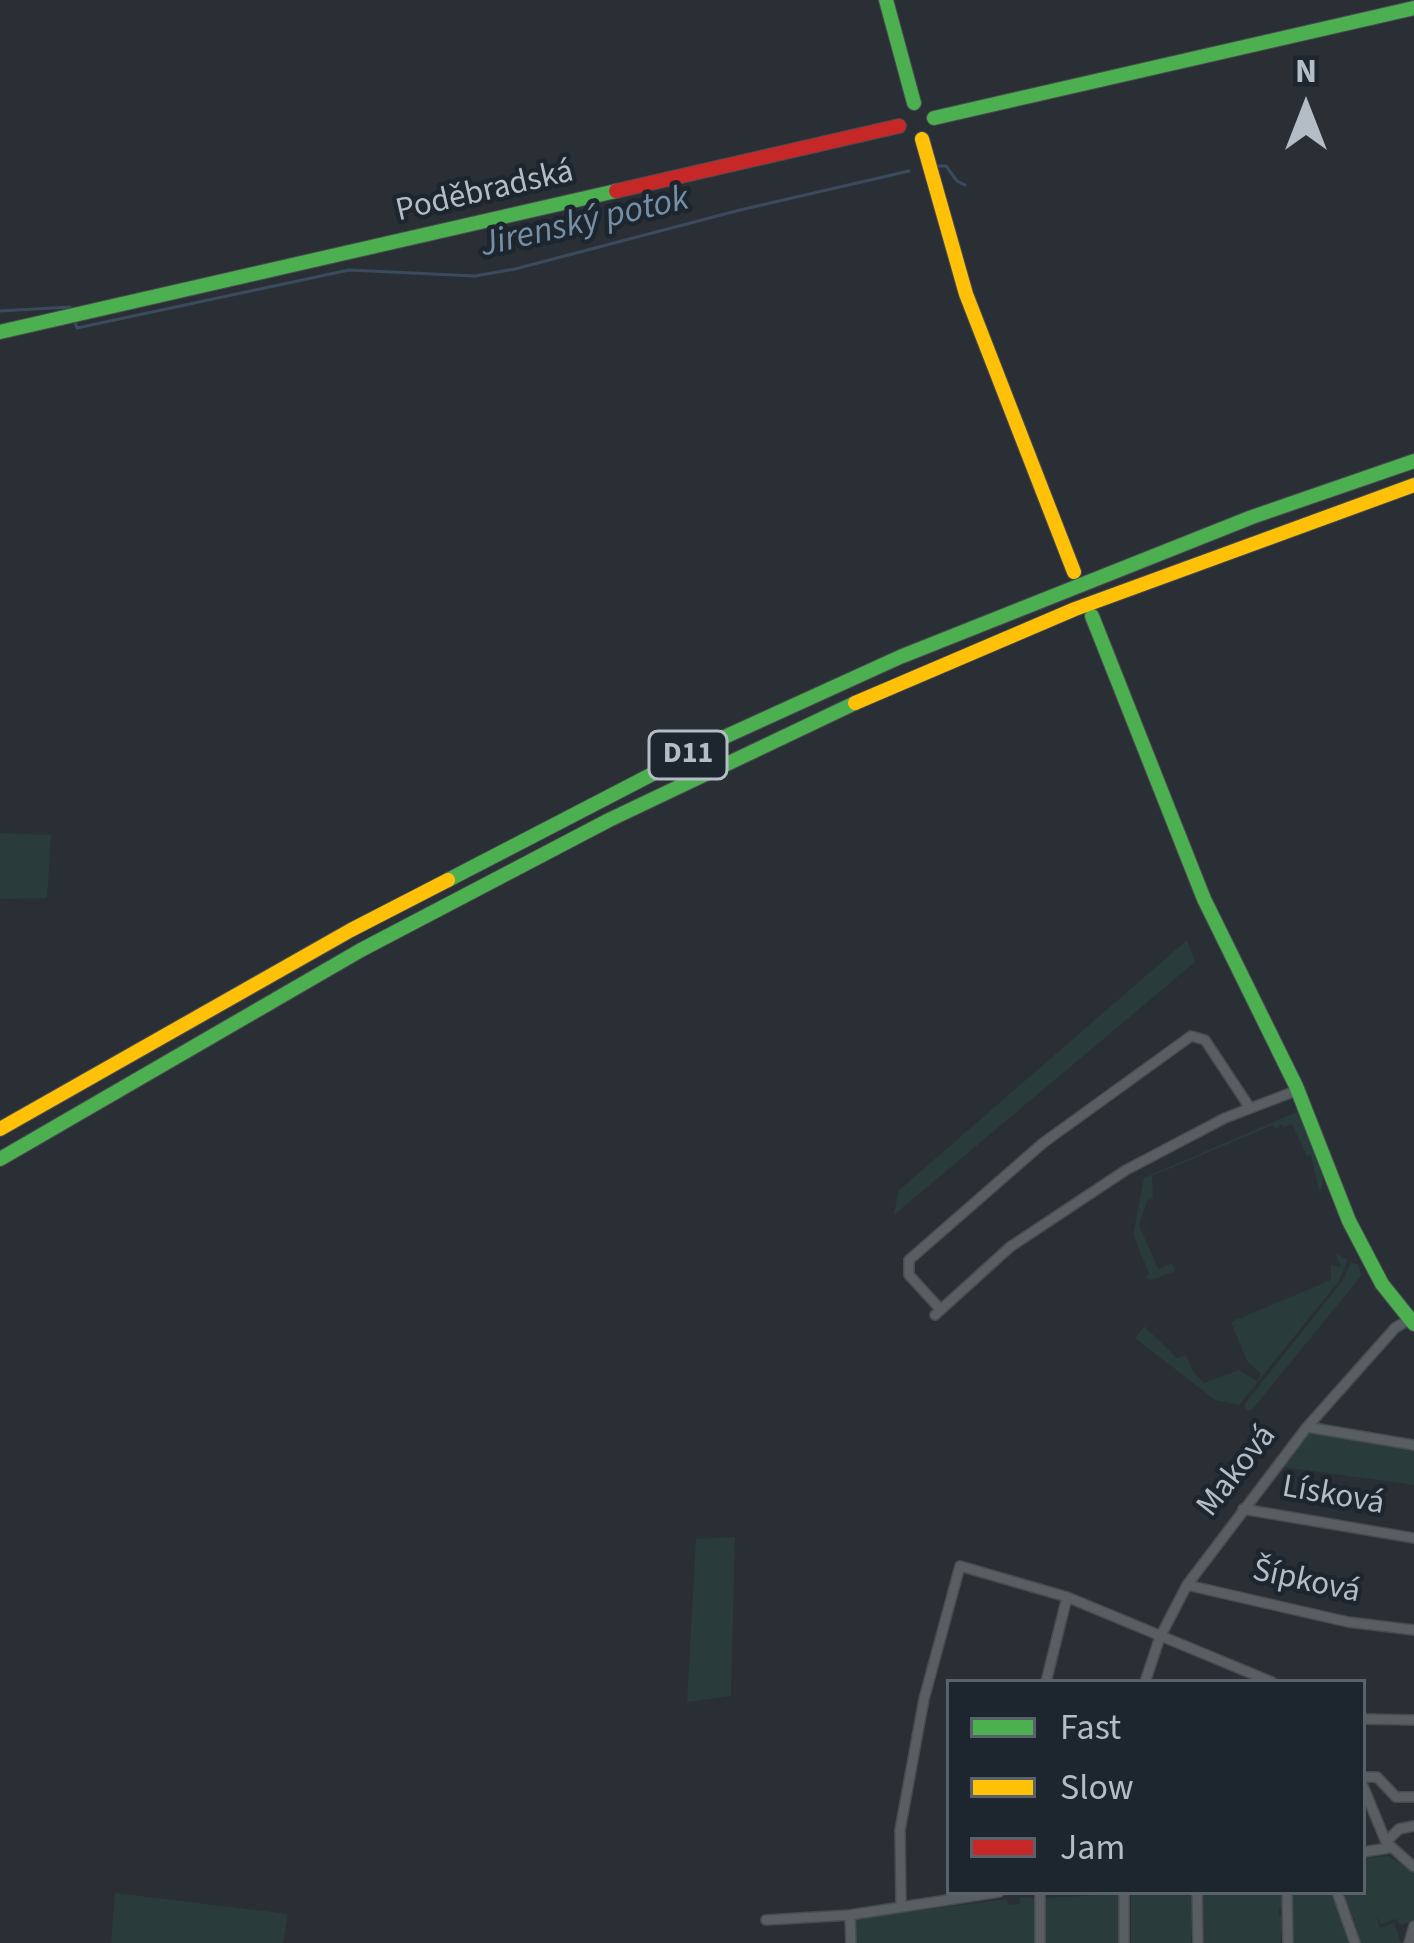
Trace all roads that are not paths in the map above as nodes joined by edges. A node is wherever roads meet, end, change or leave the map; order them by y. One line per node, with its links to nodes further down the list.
1 (886, 0): 3 (main road)
2 (1414, 8): 4 (main road)
3 (914, 103): 4 (main road); 5 (main road)
4 (934, 118): 6 (main road)
5 (898, 126): 6 (main road); 7 (main road, Poděbradská)
6 (922, 139): 10 (main road)
7 (0, 332)
8 (1414, 461): 14 (main road, D11)
9 (1414, 485): 15 (main road, D11)
10 (1074, 572)
11 (1092, 616): 12 (main road)
12 (1298, 1090): 13 (street); 16 (main road)
13 (1250, 1108): 13 (street)
14 (0, 1129)
15 (0, 1159)
16 (1412, 1320): 17 (street, Maková)
17 (1307, 1427): 18 (street); 19 (street, Maková)
18 (1414, 1445)
19 (1243, 1509): 20 (street, Lísková); 21 (street, Maková)
20 (1414, 1538)
21 (1187, 1585): 23 (street, Šípková); 24 (street, Maková)
22 (1067, 1597): 24 (street); 25 (street); 43 (street)
23 (1414, 1630)
24 (1160, 1637): 26 (street, Maková); 27 (street)
25 (1047, 1679)
26 (1146, 1679)
27 (1262, 1679)
28 (1366, 1719): 29 (street)
29 (1414, 1720)
30 (1366, 1780): 32 (street)
31 (1366, 1789): 34 (street)
32 (1414, 1797)
33 (1414, 1826): 34 (street)
34 (1388, 1845): 35 (street); 36 (street)
35 (1366, 1851)
36 (1414, 1868)
37 (979, 1895): 43 (street)
38 (1040, 1895): 48 (street)
39 (1124, 1895): 49 (street)
40 (1197, 1895): 50 (street)
41 (1287, 1895): 51 (street)
42 (1338, 1895): 52 (street)
43 (901, 1907): 44 (street)
44 (850, 1915): 45 (street); 47 (street)
45 (766, 1920)
46 (1414, 1926): 53 (street)
47 (850, 1943)
48 (1040, 1943)
49 (1124, 1943)
50 (1198, 1943)
51 (1288, 1943)
52 (1355, 1943)
53 (1409, 1943)

